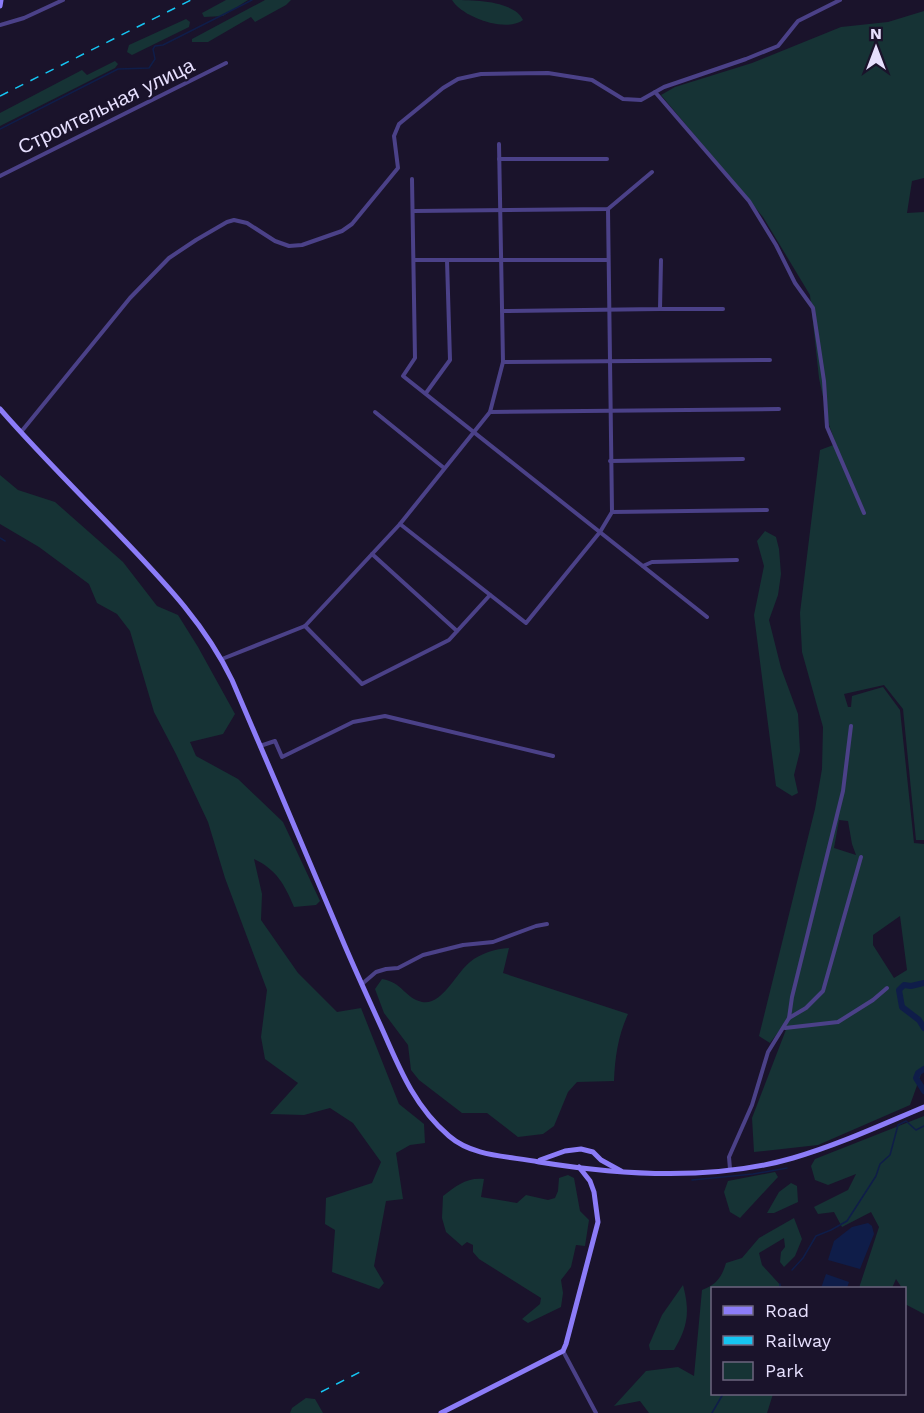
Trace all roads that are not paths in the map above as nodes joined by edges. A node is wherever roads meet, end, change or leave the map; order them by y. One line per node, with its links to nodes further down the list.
1 (1, 0): 4 (main road)
2 (63, 0): 5 (street)
3 (840, 0): 7 (street)
4 (0, 6)
5 (0, 25)
6 (226, 63): 12 (street, Строительная улица)
7 (656, 92): 36 (street); 42 (street)
8 (499, 144): 9 (street)
9 (499, 159): 10 (street); 14 (street)
10 (607, 159)
11 (652, 172): 15 (street)
12 (0, 176)
13 (412, 179): 16 (street)
14 (500, 209): 15 (street); 16 (street); 17 (street)
15 (608, 209): 20 (street)
16 (414, 211): 18 (street)
17 (501, 259): 19 (street); 20 (street); 24 (street)
18 (415, 260): 19 (street); 29 (street)
19 (447, 260): 29 (street)
20 (607, 260): 25 (street)
21 (661, 260): 22 (street)
22 (660, 309): 23 (street); 25 (street)
23 (723, 309)
24 (502, 310): 25 (street); 28 (street)
25 (609, 310): 26 (street)
26 (609, 360): 27 (street); 28 (street); 32 (street)
27 (770, 360)
28 (503, 362): 34 (street)
29 (426, 393): 35 (street)
30 (0, 409): 36 (main road)
31 (779, 409): 32 (street)
32 (609, 410): 34 (street); 38 (street)
33 (375, 412): 39 (street)
34 (489, 412): 35 (street)
35 (474, 430): 39 (street); 44 (street)
36 (21, 432): 52 (main road)
37 (743, 459): 38 (street)
38 (610, 461): 41 (street)
39 (444, 468): 43 (street)
40 (767, 510): 41 (street)
41 (612, 512): 44 (street)
42 (864, 513)
43 (400, 524): 45 (street); 48 (street)
44 (600, 532): 47 (street); 48 (street)
45 (372, 554): 50 (street); 51 (street)
46 (737, 560): 47 (street)
47 (643, 566): 49 (street)
48 (490, 595): 51 (street)
49 (707, 617)
50 (305, 626): 51 (street); 52 (street)
51 (457, 631)
52 (222, 659): 54 (main road)
53 (851, 726): 60 (street)
54 (260, 746): 55 (street); 58 (main road)
55 (553, 756)
56 (861, 857): 60 (street)
57 (547, 924): 58 (street)
58 (362, 984): 65 (main road)
59 (887, 988): 61 (street)
60 (789, 1018): 61 (street)
61 (784, 1028): 69 (street)
62 (924, 1107): 69 (main road)
63 (554, 1156): 64 (main road); 65 (main road); 66 (main road)
64 (601, 1160): 68 (main road); 70 (main road)
65 (536, 1161): 66 (main road)
66 (558, 1165): 67 (main road)
67 (579, 1167): 68 (main road); 71 (main road)
68 (597, 1169): 70 (main road); 71 (main road)
69 (730, 1170): 70 (main road)
70 (621, 1171)
71 (590, 1181): 72 (main road)
72 (563, 1351): 73 (main road); 74 (street)
73 (441, 1413)
74 (596, 1413)

